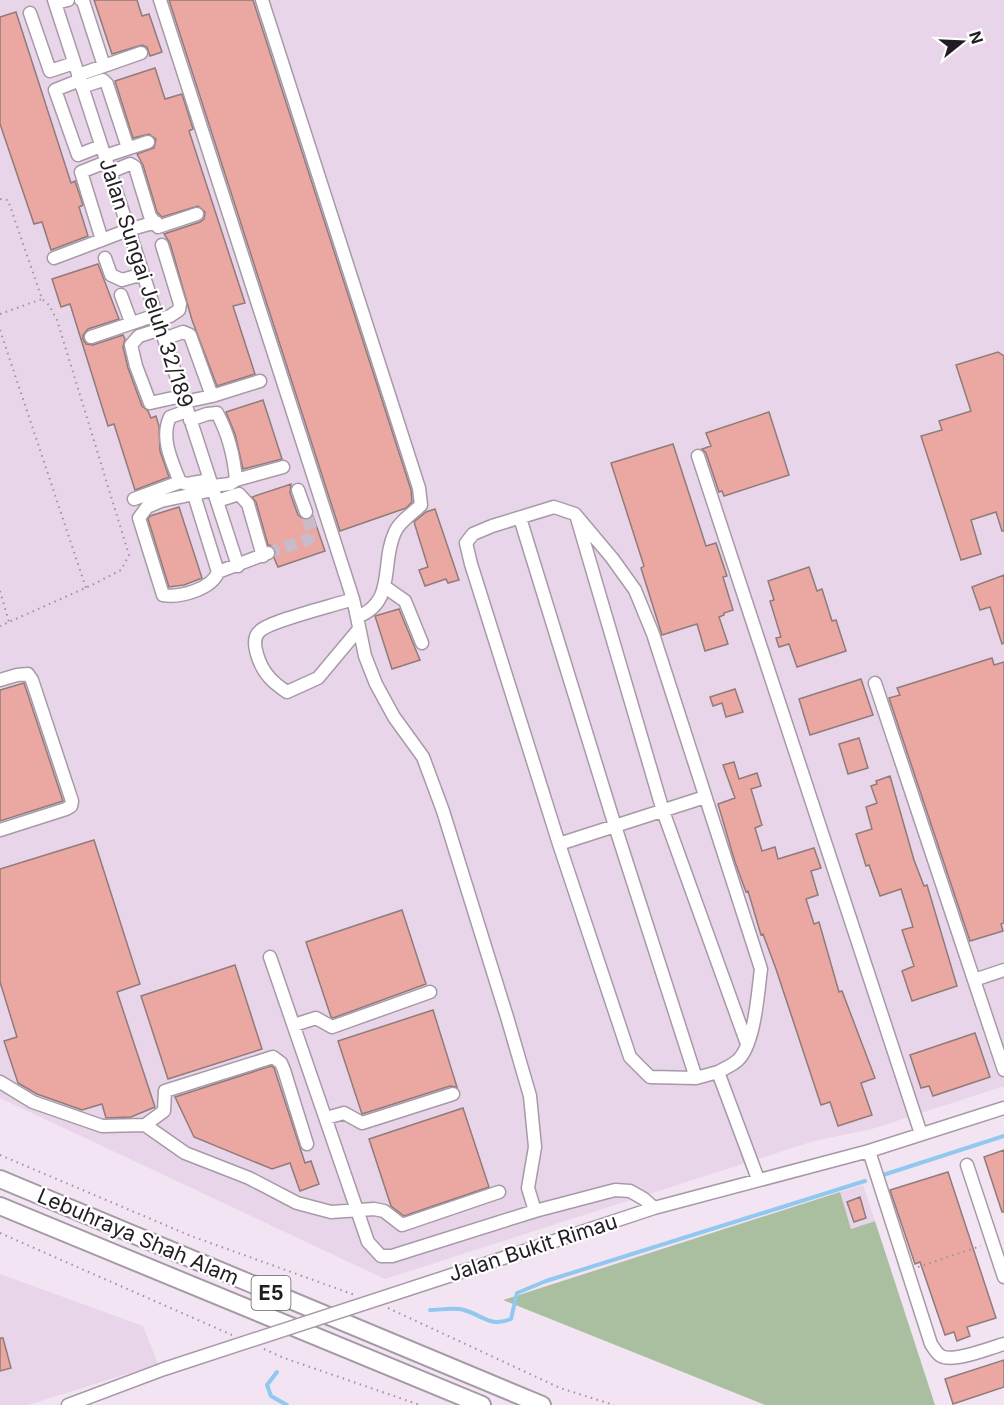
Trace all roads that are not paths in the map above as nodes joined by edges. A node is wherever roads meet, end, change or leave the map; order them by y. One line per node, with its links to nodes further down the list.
1 (68, 0): 5 (street)
2 (81, 0): 8 (street)
3 (160, 0): 42 (street)
4 (262, 0): 41 (street)
5 (54, 2): 9 (street, Jalan Sungai Jeluh 32/189)
6 (30, 13): 9 (street)
7 (141, 53): 8 (street)
8 (104, 66): 9 (street)
9 (79, 76): 11 (street); 12 (street, Jalan Sungai Jeluh 32/189); 12 (street)
10 (148, 142): 11 (street)
11 (128, 148): 12 (street)
12 (105, 159): 14 (street); 15 (street, Jalan Sungai Jeluh 32/189); 16 (street)
13 (197, 214): 14 (street)
14 (156, 222): 15 (street)
15 (128, 230): 16 (street); 20 (street, Jalan Sungai Jeluh 32/189)
16 (102, 240): 18 (street)
17 (162, 245): 23 (street)
18 (54, 258)
19 (105, 258): 20 (street)
20 (143, 274): 23 (street, Jalan Sungai Jeluh 32/189)
21 (121, 295): 22 (street)
22 (131, 322): 23 (street); 24 (street)
23 (160, 326): 26 (street); 27 (street, Jalan Sungai Jeluh 32/189); 27 (street)
24 (91, 337)
25 (260, 381): 26 (street)
26 (213, 396): 27 (street)
27 (186, 407): 30 (street); 31 (street); 32 (street, Jalan Sungai Jeluh 32/189)
28 (699, 456): 66 (street)
29 (283, 467): 30 (street)
30 (236, 480): 32 (street)
31 (180, 482): 32 (street); 35 (street)
32 (213, 489): 34 (street); 39 (street, Jalan Sungai Jeluh 32/189); 39 (street)
33 (298, 490): 36 (street)
34 (194, 495): 40 (street); 40 (street)
35 (134, 499)
36 (306, 512)
37 (575, 514): 38 (street); 47 (street); 48 (street)
38 (520, 518): 49 (street); 51 (street)
39 (238, 566): 40 (street)
40 (218, 572)
41 (385, 587): 43 (street); 44 (street)
42 (353, 599): 43 (street); 43 (street)
43 (358, 623): 76 (street)
44 (422, 643)
45 (0, 680): 50 (street)
46 (875, 683): 54 (street)
47 (705, 797): 48 (street); 57 (street)
48 (663, 812): 49 (street); 57 (street)
49 (615, 826): 51 (street); 60 (street)
50 (0, 830)
51 (559, 844): 60 (street)
52 (270, 957): 56 (street)
53 (1004, 970): 54 (street)
54 (974, 980): 58 (street)
55 (430, 992): 56 (street)
56 (294, 1025): 64 (street)
57 (747, 1044): 59 (street)
58 (1004, 1070)
59 (718, 1072): 60 (street); 71 (street)
60 (696, 1078)
61 (0, 1082): 65 (street)
62 (453, 1094): 64 (street)
63 (1004, 1108): 66 (street, Jalan Bukit Rimau)
64 (326, 1118): 75 (street)
65 (145, 1125): 67 (street); 75 (street)
66 (921, 1134): 68 (street, Jalan Bukit Rimau)
67 (307, 1144)
68 (869, 1151): 71 (street, Jalan Bukit Rimau); 78 (street)
69 (967, 1165): 77 (street)
70 (0, 1179): 81 (highway, Lebuhraya Shah Alam / E5)
71 (758, 1179): 74 (street, Jalan Bukit Rimau)
72 (499, 1192): 75 (street)
73 (0, 1206): 80 (highway, Lebuhraya Shah Alam / E5)
74 (654, 1208): 76 (street); 79 (street, Jalan Bukit Rimau, bridge)
75 (357, 1211): 76 (street)
76 (535, 1211)
77 (1004, 1277)
78 (1004, 1344)
79 (68, 1405)
80 (482, 1405)
81 (542, 1405)

